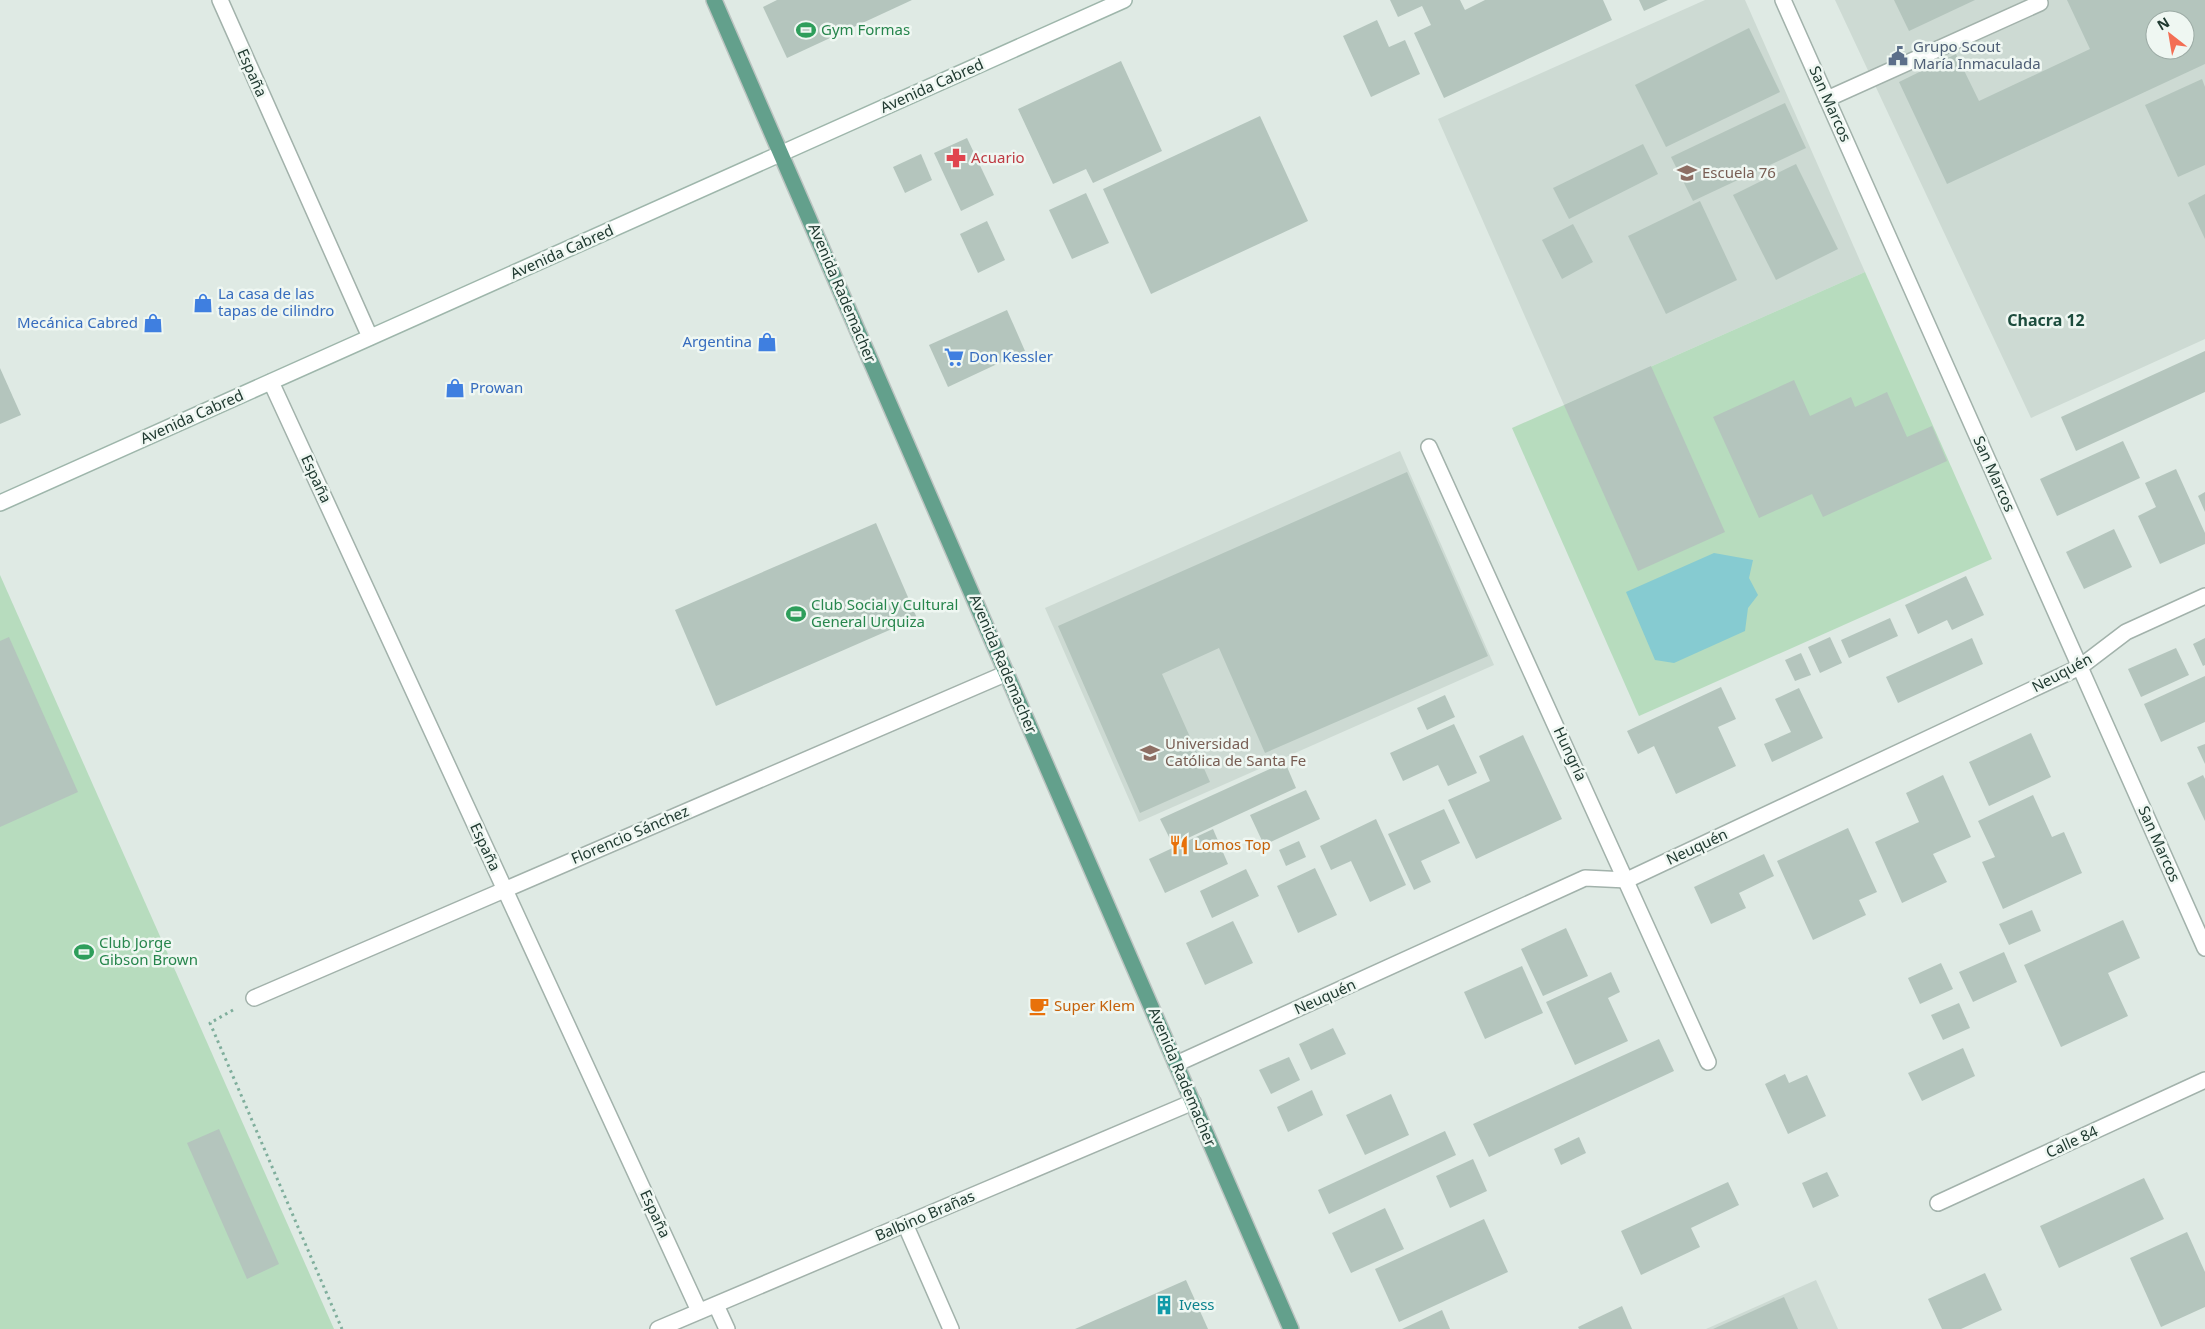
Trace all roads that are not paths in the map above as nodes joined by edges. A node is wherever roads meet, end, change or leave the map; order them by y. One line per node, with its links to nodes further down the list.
1 (220, 0): 8 (street, España)
2 (714, 0): 7 (main road, Avenida Rademacher)
3 (1124, 0): 7 (street, Avenida Cabred)
4 (1784, 0): 6 (street, San Marcos)
5 (2040, 3): 6 (street)
6 (1827, 99): 13 (street, San Marcos)
7 (782, 153): 8 (street, Avenida Cabred); 14 (main road, Avenida Rademacher)
8 (370, 337): 9 (street, Avenida Cabred)
9 (271, 382): 11 (street, Avenida Cabred); 16 (street, España)
10 (1430, 446): 15 (street, Hungría)
11 (0, 503)
12 (2205, 596): 13 (street, Neuquén)
13 (2080, 667): 15 (street, Neuquén); 17 (street, San Marcos)
14 (1007, 673): 16 (street, Florencio Sánchez); 20 (main road, Avenida Rademacher)
15 (1627, 880): 19 (street, Hungría); 20 (street, Neuquén)
16 (504, 889): 18 (street, Florencio Sánchez); 26 (street, España)
17 (2205, 948)
18 (254, 998)
19 (1708, 1062)
20 (1176, 1064): 22 (main road, Avenida Rademacher)
21 (2205, 1080): 23 (street, Calle 84)
22 (1193, 1102): 24 (street, Balbino Brañas); 30 (main road, Avenida Rademacher)
23 (1938, 1204)
24 (905, 1224): 25 (street, Balbino Brañas); 29 (street)
25 (716, 1305): 26 (street, Balbino Brañas); 28 (street)
26 (699, 1311): 27 (street, Balbino Brañas)
27 (658, 1329)
28 (727, 1329)
29 (951, 1329)
30 (1291, 1329)

